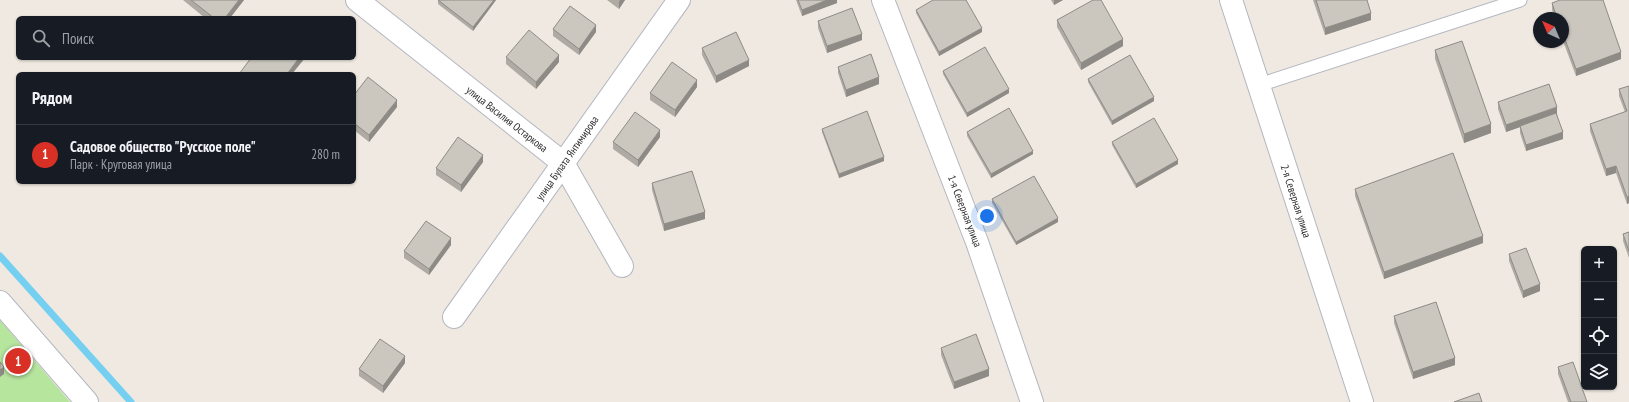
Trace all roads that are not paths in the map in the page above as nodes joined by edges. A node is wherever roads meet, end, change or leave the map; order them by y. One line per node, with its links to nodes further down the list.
1 (358, 0): 7 (street, улица Василия Остаркова)
2 (679, 0): 7 (street, улица Булата Янтимирова)
3 (883, 0): 12 (street, 1-я Северная улица)
4 (1231, 0): 6 (street, 2-я Северная улица)
5 (1520, 0): 6 (lane)
6 (1259, 85): 13 (street, 2-я Северная улица)
7 (563, 163): 8 (street, улица Василия Остаркова); 10 (street, улица Булата Янтимирова)
8 (622, 266)
9 (0, 302): 11 (street)
10 (454, 317)
11 (82, 401)
12 (1032, 402)
13 (1362, 402)

